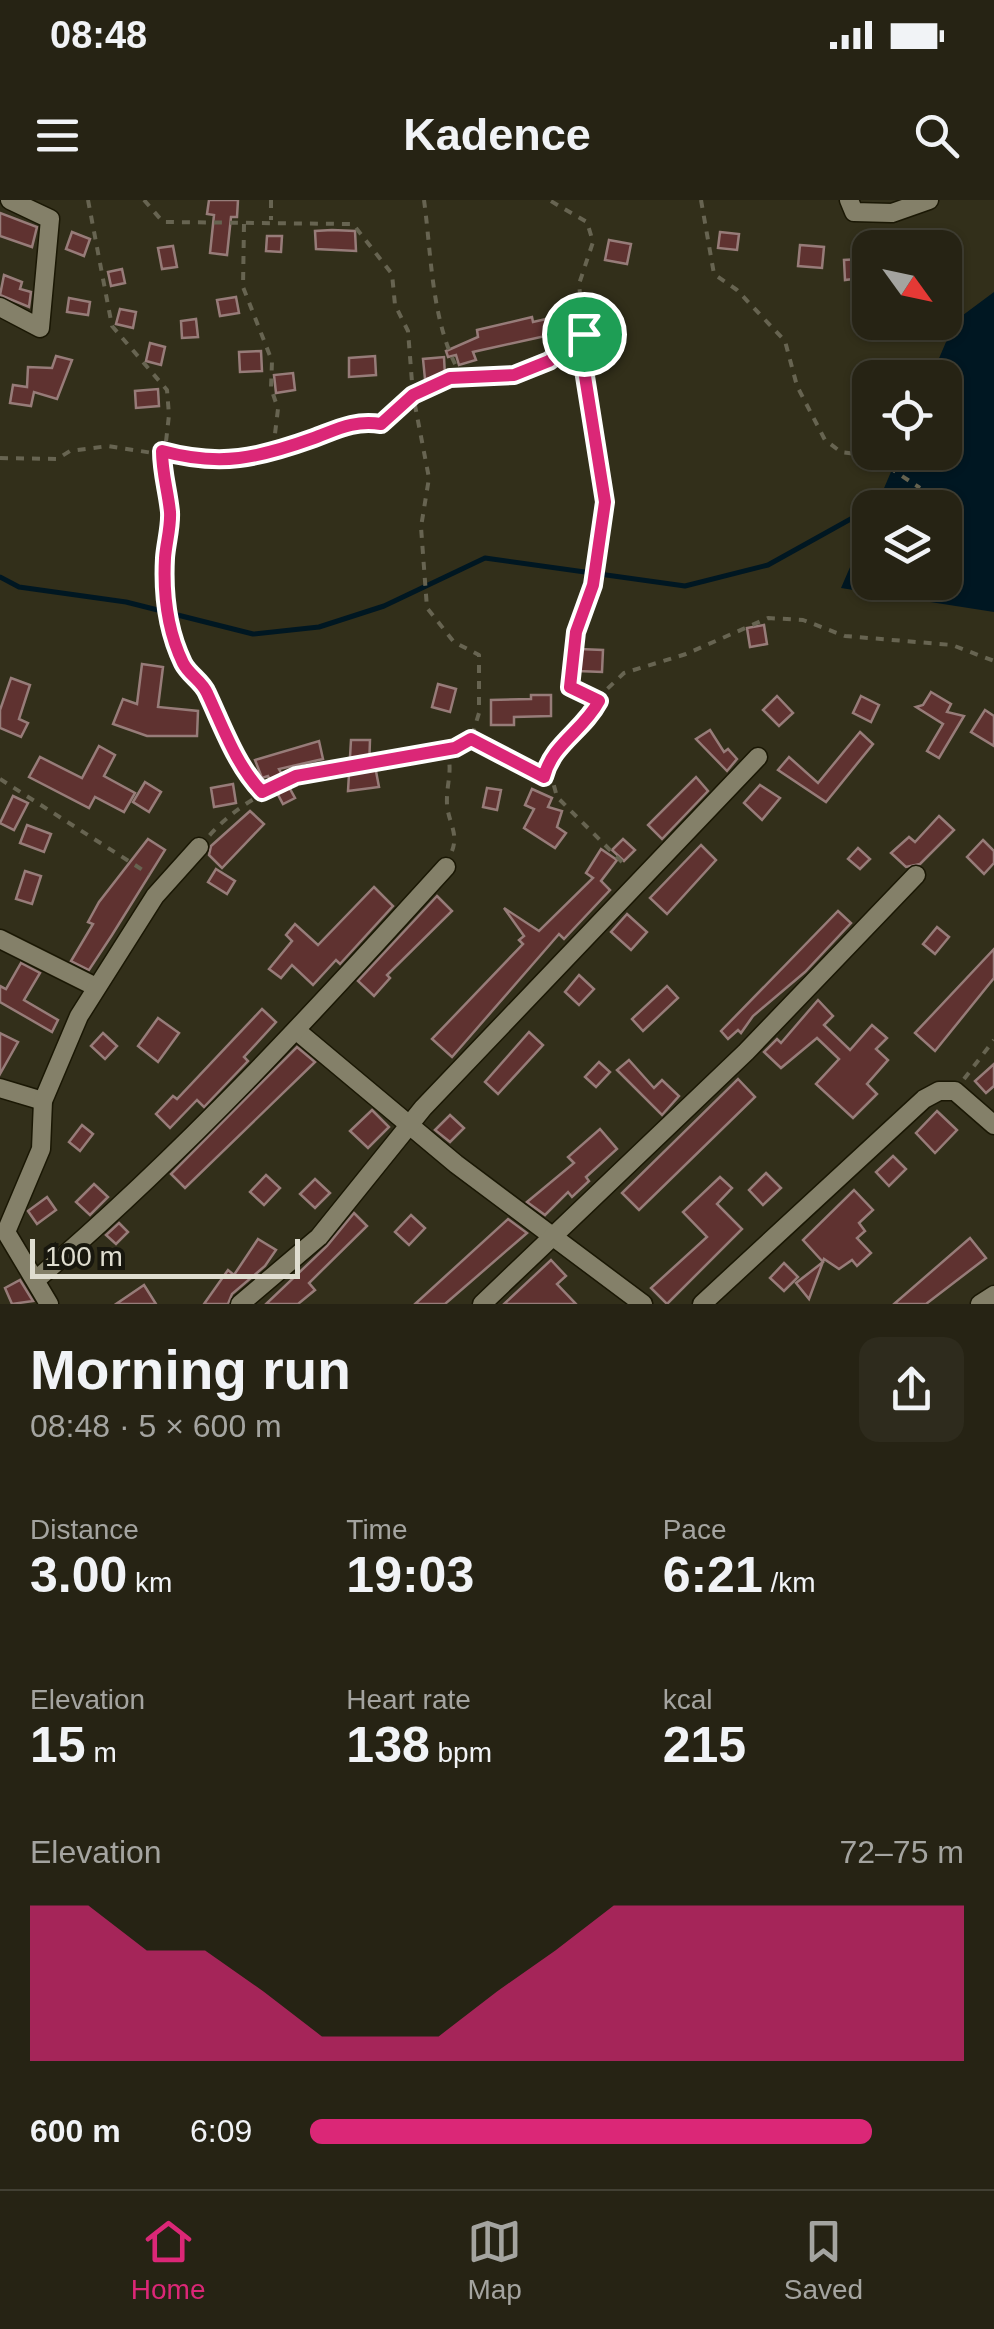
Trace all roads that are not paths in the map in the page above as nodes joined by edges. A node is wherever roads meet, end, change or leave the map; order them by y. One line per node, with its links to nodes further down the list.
1 (10, 200): 4 (street)
2 (849, 200): 3 (street)
3 (929, 200)
4 (48, 210): 5 (street)
5 (0, 306)
6 (758, 757): 15 (street)
7 (199, 847): 11 (street)
8 (446, 867): 12 (street)
9 (916, 875): 17 (street)
10 (0, 939): 11 (street)
11 (96, 987): 14 (street)
12 (297, 1031): 15 (street); 18 (street)
13 (0, 1088): 14 (street)
14 (43, 1101): 18 (street)
15 (409, 1125): 17 (street); 21 (street)
16 (994, 1125): 24 (street)
17 (556, 1238): 22 (street); 23 (street)
18 (36, 1280): 20 (street)
19 (994, 1294): 25 (street)
20 (49, 1304)
21 (240, 1304)
22 (482, 1304)
23 (643, 1304)
24 (702, 1304)
25 (980, 1304)

